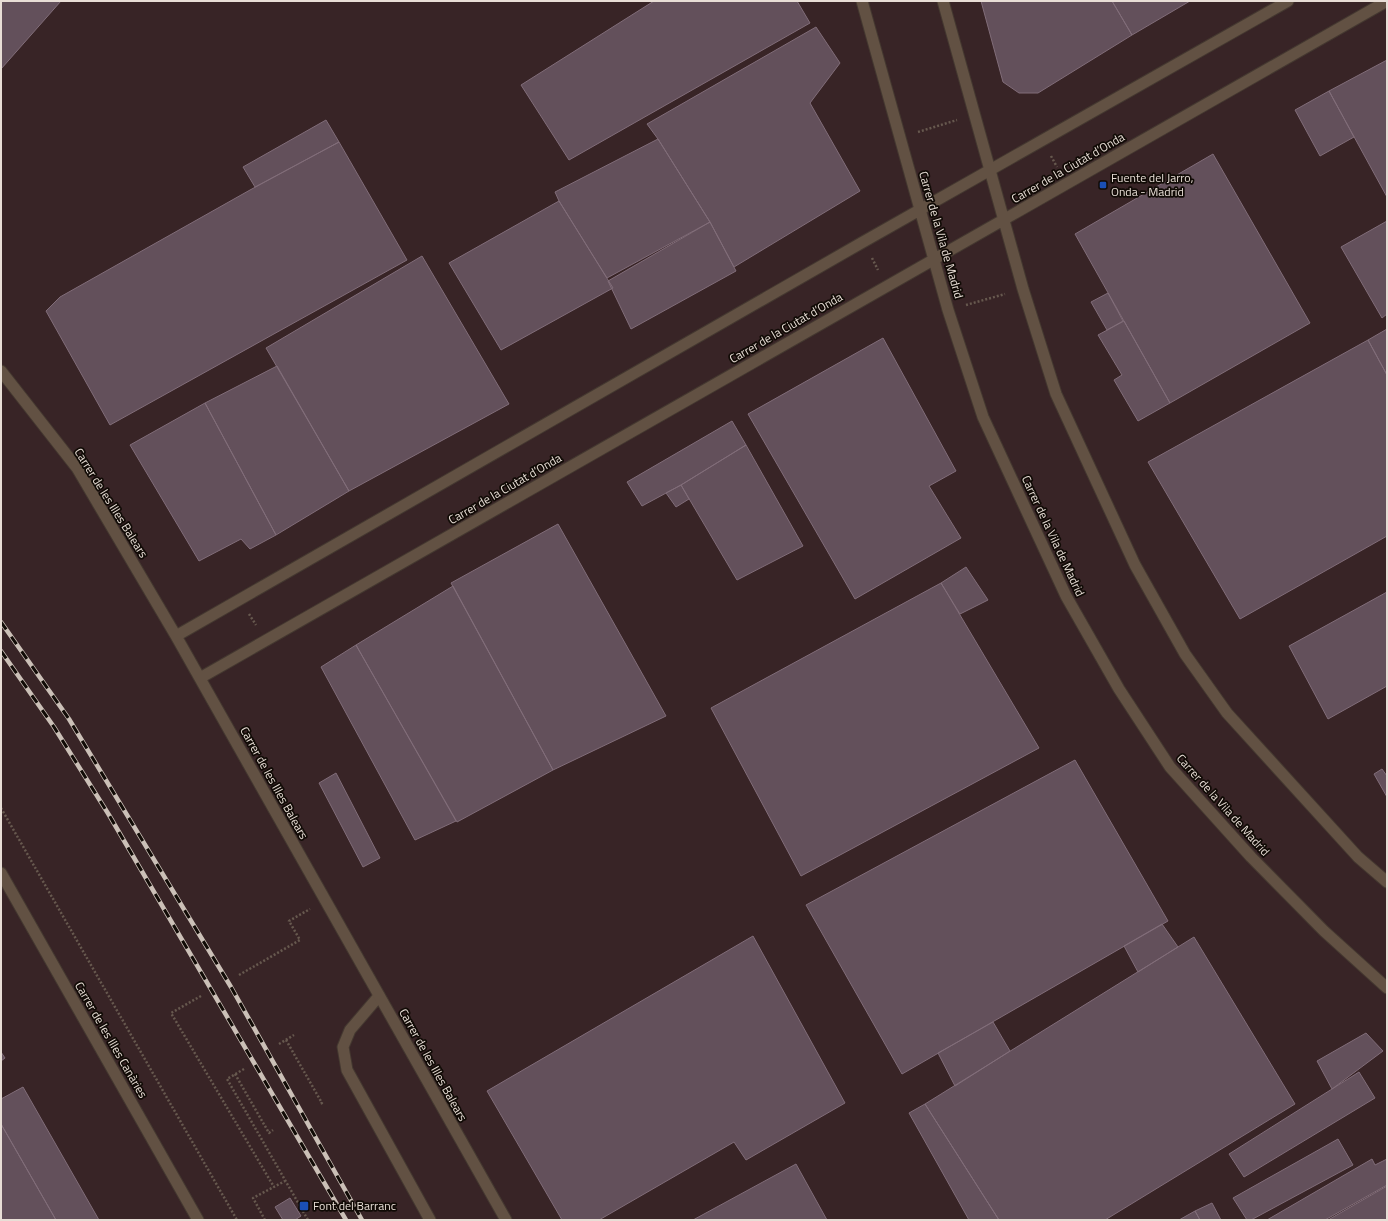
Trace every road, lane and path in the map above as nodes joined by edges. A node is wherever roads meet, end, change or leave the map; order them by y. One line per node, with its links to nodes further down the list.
1 (862, 1): 6 (street, Carrer de la Vila de Madrid)
2 (943, 1): 5 (street)
3 (1288, 1): 7 (street)
4 (1387, 1): 9 (street, Carrer de la Ciutat d’Onda)
5 (974, 115): 6 (path); 8 (street)
6 (900, 137): 10 (street, Carrer de la Vila de Madrid)
7 (1043, 141): 8 (street); 9 (path)
8 (990, 171): 10 (street); 11 (street)
9 (1066, 184): 11 (street, Carrer de la Ciutat d’Onda)
10 (920, 210): 12 (street); 13 (street, Carrer de la Vila de Madrid)
11 (1004, 220): 13 (street, Carrer de la Ciutat d’Onda); 15 (street)
12 (863, 242): 14 (path); 18 (street)
13 (934, 259): 14 (street, Carrer de la Ciutat d’Onda); 16 (street, Carrer de la Vila de Madrid)
14 (887, 285): 20 (street, Carrer de la Ciutat d’Onda)
15 (1023, 290): 16 (path); 24 (street)
16 (948, 310): 27 (street, Carrer de la Vila de Madrid)
17 (1, 371): 19 (street, Carrer de les Illes Balears)
18 (240, 600): 19 (street); 20 (path)
19 (176, 636): 21 (street, Carrer de les Illes Balears)
20 (266, 640): 21 (street, Carrer de la Ciutat d’Onda)
21 (200, 678): 25 (street, Carrer de les Illes Balears)
22 (1, 808): 40 (path)
23 (1, 873): 39 (street, Carrer de les Illes Canàries)
24 (1387, 882)
25 (325, 900): 26 (path); 29 (street, Carrer de les Illes Balears)
26 (239, 975)
27 (1387, 988)
28 (201, 996): 38 (path)
29 (379, 996): 43 (street); 44 (street, Carrer de les Illes Balears)
30 (294, 1035): 31 (path)
31 (286, 1040): 32 (path); 35 (path)
32 (279, 1044)
33 (244, 1069): 34 (path)
34 (235, 1074): 36 (path); 37 (path)
35 (319, 1104)
36 (273, 1130)
37 (285, 1181): 38 (path); 42 (path)
38 (274, 1187): 41 (path)
39 (198, 1220)
40 (237, 1220)
41 (265, 1220)
42 (308, 1220)
43 (430, 1220)
44 (506, 1220)

